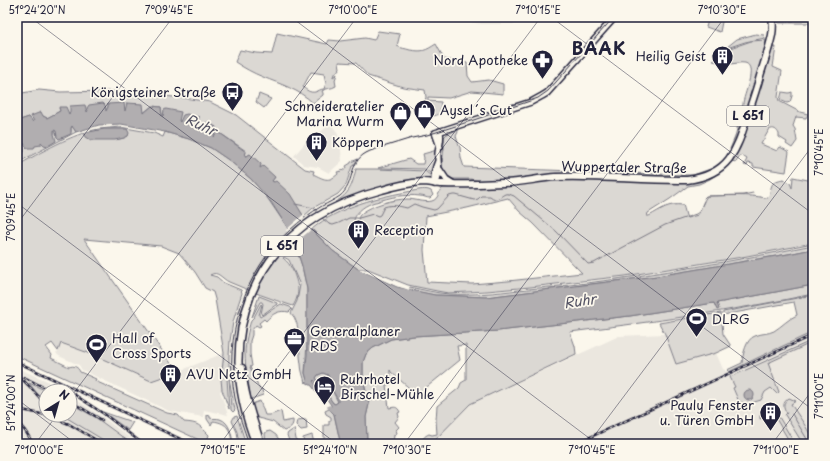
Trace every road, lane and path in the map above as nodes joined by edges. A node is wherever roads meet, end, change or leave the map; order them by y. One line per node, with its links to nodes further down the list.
1 (615, 17): 3 (street)
2 (772, 17): 6 (main road, Wuppertaler Straße / L 651)
3 (438, 161): 4 (street); 5 (street)
4 (440, 170): 5 (street); 6 (street)
5 (435, 184): 6 (main road, Wuppertaler Straße / L 651); 7 (main road, L 651)
6 (454, 184)
7 (253, 427): 8 (main road, L 651); 9 (main road, L 651)
8 (256, 444)
9 (261, 444)

